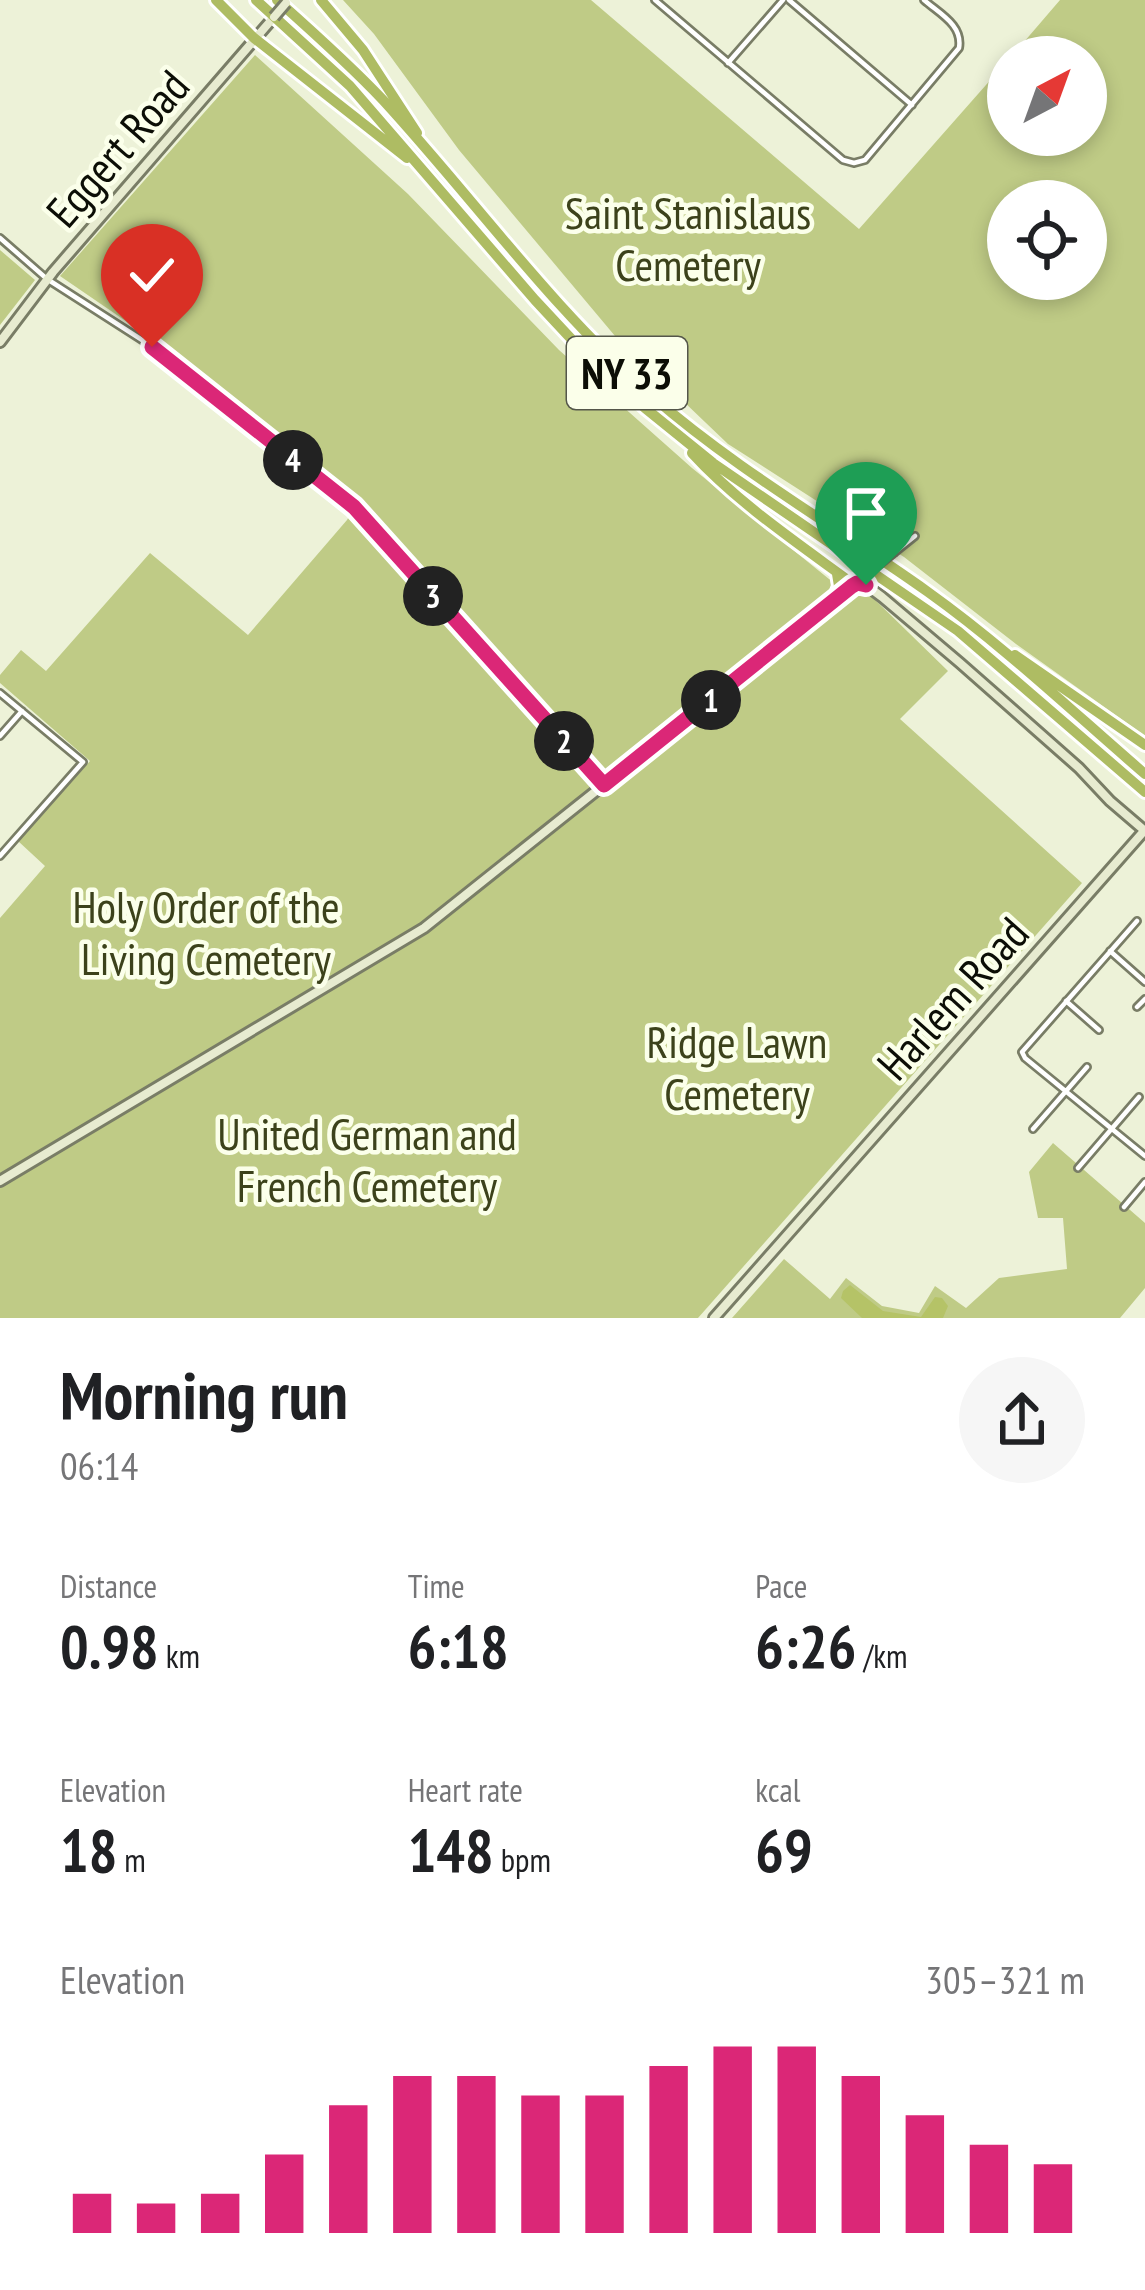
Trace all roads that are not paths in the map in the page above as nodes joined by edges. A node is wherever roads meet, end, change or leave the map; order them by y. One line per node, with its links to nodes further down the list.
1 (216, 0): 9 (highway)
2 (256, 0): 13 (highway, NY 33)
3 (277, 0): 12 (highway, NY 33)
4 (288, 0): 9 (street, Eggert Road, bridge)
5 (321, 0): 12 (highway)
6 (655, 0): 10 (street)
7 (786, 0): 10 (street); 11 (street)
8 (924, 0): 11 (street)
9 (256, 36): 13 (highway); 15 (street, Eggert Road)
10 (728, 63): 11 (street)
11 (912, 105)
12 (435, 161): 22 (highway, NY 33)
13 (432, 178): 17 (highway, NY 33)
14 (0, 238): 15 (street)
15 (47, 279): 16 (street, Eggert Road); 28 (street)
16 (0, 343)
17 (670, 429): 19 (highway); 29 (highway, NY 33)
18 (915, 536): 20 (street, bridge)
19 (835, 571): 20 (highway); 21 (highway)
20 (861, 580): 21 (street); 30 (street)
21 (833, 602): 28 (street)
22 (987, 638): 26 (highway); 27 (highway, NY 33)
23 (0, 693): 24 (street)
24 (22, 711): 25 (street); 31 (street)
25 (0, 736)
26 (1145, 745)
27 (1145, 775)
28 (604, 785): 46 (street)
29 (1144, 792)
30 (1145, 831): 49 (street, Harlem Road)
31 (0, 856)
32 (1136, 921): 33 (street)
33 (1110, 951): 34 (street); 36 (street)
34 (1145, 982)
35 (1145, 999): 37 (street)
36 (1066, 1001): 38 (street); 40 (street)
37 (1137, 1007)
38 (1099, 1030)
39 (1087, 1067): 40 (street)
40 (1065, 1093): 42 (street); 43 (street)
41 (1138, 1097): 43 (street)
42 (1033, 1129)
43 (1111, 1130): 44 (street); 45 (street)
44 (1145, 1156)
45 (1078, 1168)
46 (0, 1181)
47 (1145, 1182): 48 (street)
48 (1124, 1207)
49 (714, 1318)

